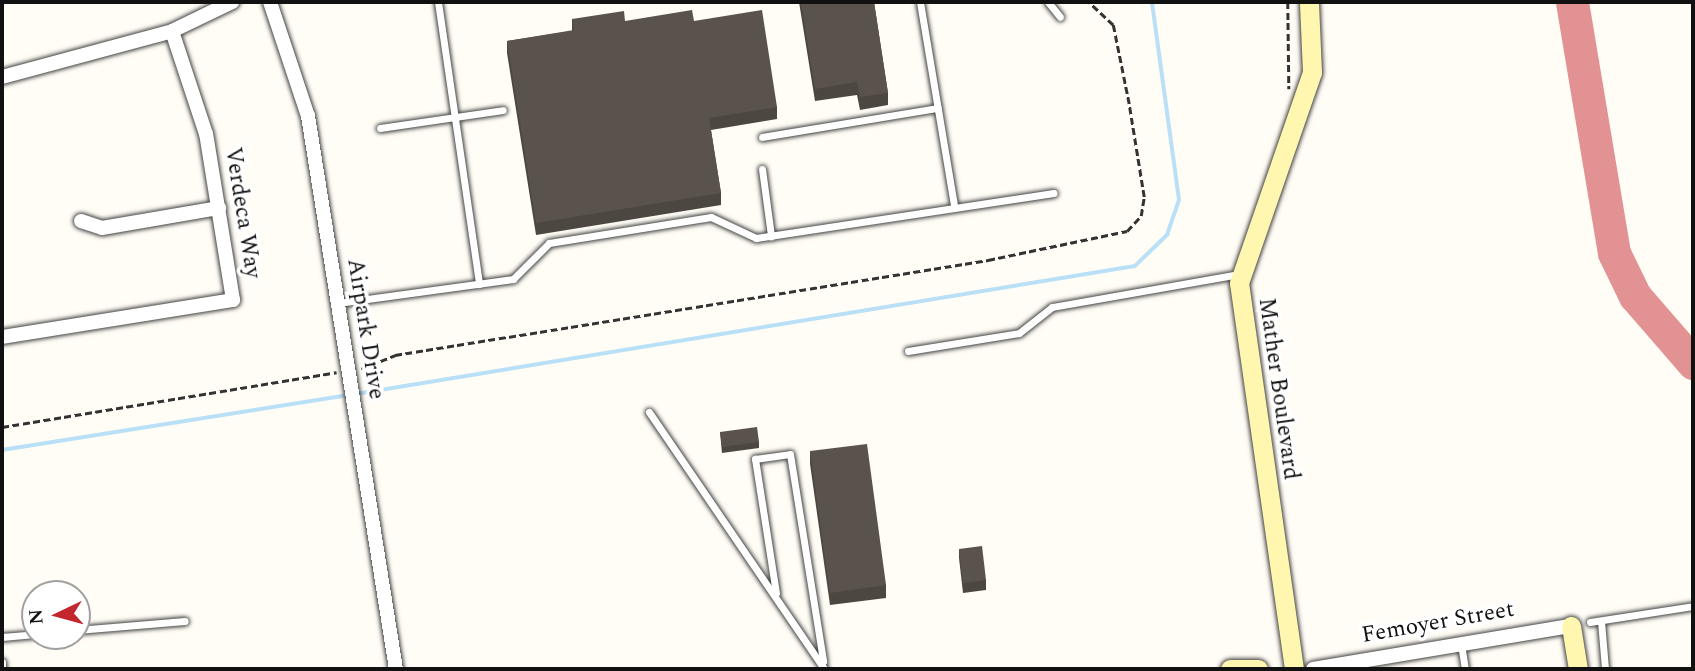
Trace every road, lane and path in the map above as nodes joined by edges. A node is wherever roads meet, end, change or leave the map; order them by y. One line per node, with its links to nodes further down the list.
1 (232, 2): 10 (street)
2 (270, 2): 26 (street, Airpark Drive)
3 (438, 2): 15 (lane)
4 (920, 2): 13 (lane)
5 (1048, 2): 9 (lane)
6 (1087, 2): 29 (path)
7 (1288, 2): 12 (path)
8 (1309, 2): 24 (street, Mather Boulevard)
9 (1060, 17)
10 (172, 31): 11 (street); 21 (street, Verdeca Way)
11 (2, 78)
12 (1288, 103)
13 (938, 108): 17 (lane); 20 (lane)
14 (503, 110): 15 (lane)
15 (455, 117): 16 (lane); 25 (lane)
16 (380, 128)
17 (762, 137)
18 (762, 169): 23 (lane)
19 (1054, 193): 20 (lane)
20 (954, 206): 23 (lane)
21 (219, 208): 22 (street); 27 (street, Verdeca Way)
22 (81, 221)
23 (771, 236): 25 (lane)
24 (1240, 274): 28 (lane); 48 (street, Mather Boulevard)
25 (479, 284): 26 (lane)
26 (338, 303): 45 (street, Airpark Drive)
27 (2, 337)
28 (908, 351)
29 (363, 369)
30 (332, 373): 32 (path)
31 (649, 412): 33 (lane)
32 (2, 427)
33 (776, 593): 43 (lane); 43 (lane)
34 (1693, 606): 36 (lane, Femoyer Street)
35 (185, 621): 38 (lane)
36 (1601, 621): 37 (lane, Femoyer Street); 52 (lane)
37 (1581, 624): 41 (street, Femoyer Street); 51 (street)
38 (91, 629)
39 (21, 635): 40 (lane)
40 (2, 636)
41 (1461, 644): 49 (street, Femoyer Street); 50 (lane)
42 (2, 662): 44 (lane)
43 (824, 665)
44 (2, 669)
45 (396, 669)
46 (1230, 669): 47 (street)
47 (1258, 669)
48 (1294, 669)
49 (1313, 669)
50 (1465, 669)
51 (1578, 669)
52 (1605, 669)

